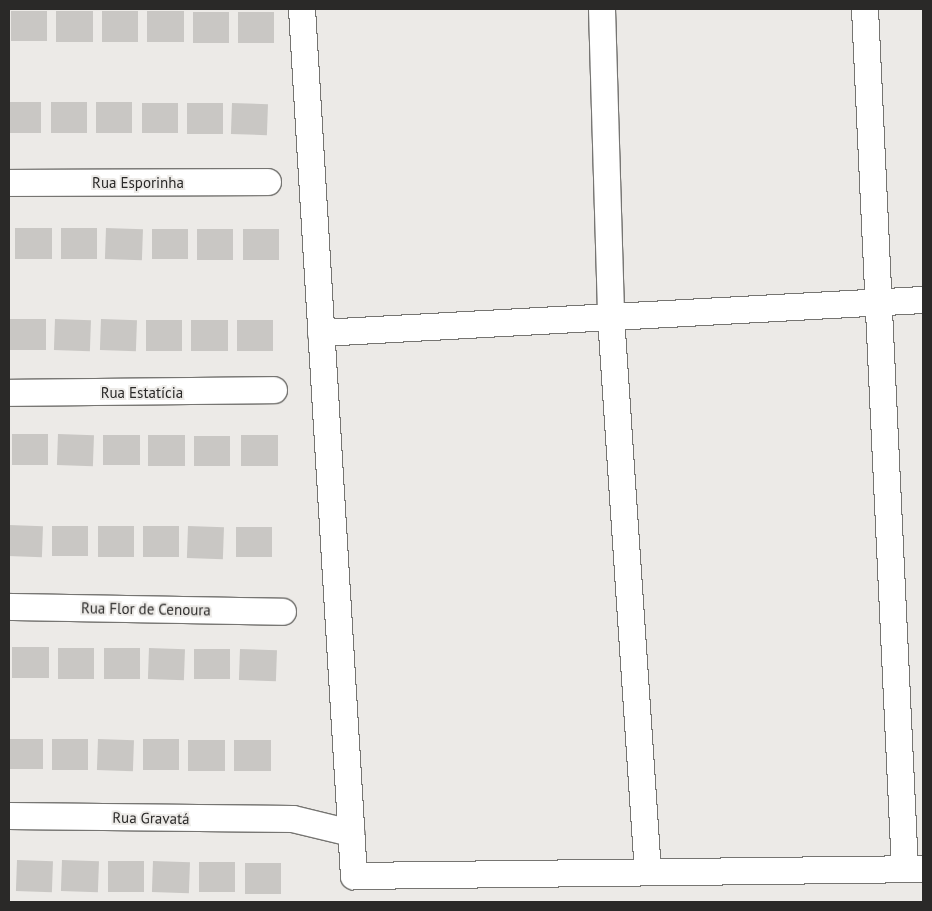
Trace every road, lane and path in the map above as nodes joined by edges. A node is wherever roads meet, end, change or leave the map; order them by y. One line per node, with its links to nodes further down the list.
1 (302, 9): 9 (street)
2 (602, 9): 8 (street)
3 (865, 9): 7 (street)
4 (268, 182): 5 (street, Rua Esporinha)
5 (9, 183)
6 (923, 300): 7 (street)
7 (878, 302): 8 (street); 16 (street)
8 (611, 317): 9 (street); 17 (street)
9 (321, 333): 15 (street)
10 (274, 390): 11 (street, Rua Estatícia)
11 (9, 393)
12 (9, 607): 13 (street, Rua Flor de Cenoura)
13 (283, 612)
14 (9, 816): 15 (street, Rua Gravatá)
15 (351, 833): 17 (street)
16 (914, 870): 17 (street)
17 (648, 872)

